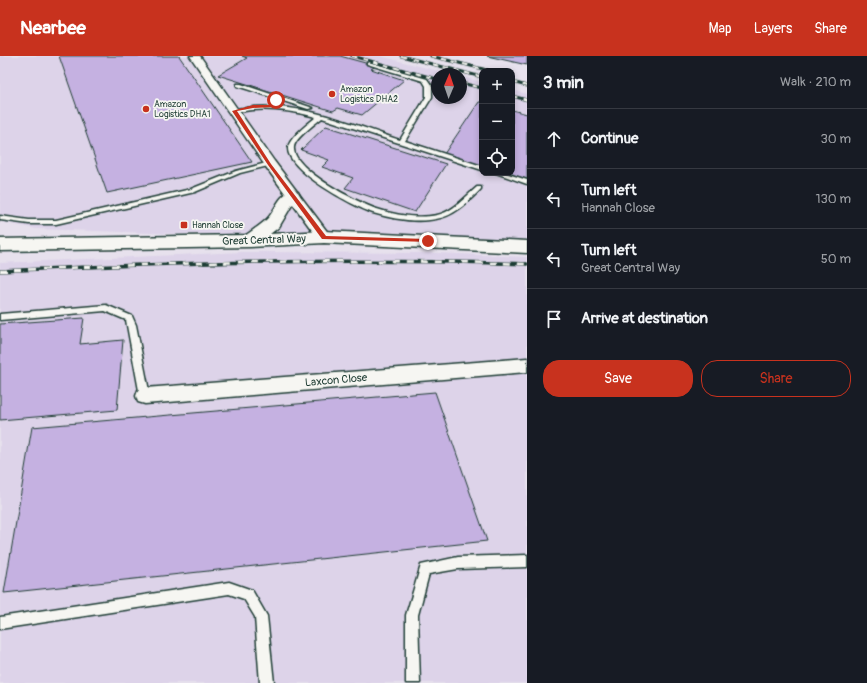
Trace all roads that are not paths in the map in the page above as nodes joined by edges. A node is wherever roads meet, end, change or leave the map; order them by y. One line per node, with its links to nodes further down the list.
1 (195, 56): 6 (street)
2 (369, 63): 9 (lane)
3 (239, 85): 4 (lane)
4 (279, 98): 5 (lane); 7 (lane)
5 (273, 106): 6 (lane); 8 (lane)
6 (234, 111): 10 (street)
7 (329, 115)
8 (321, 116): 9 (lane); 14 (lane)
9 (402, 142): 11 (lane)
10 (270, 164): 15 (street); 16 (lane)
11 (479, 167)
12 (508, 176): 13 (lane)
13 (527, 182)
14 (479, 188)
15 (292, 196): 17 (street); 18 (main road)
16 (0, 218)
17 (324, 237): 18 (main road, Great Central Way); 20 (main road, Great Central Way)
18 (250, 241): 19 (main road, Great Central Way)
19 (0, 245)
20 (527, 246)
21 (0, 317): 23 (lane)
22 (527, 365): 23 (street, Laxcon Close)
23 (145, 396)
24 (526, 562): 27 (lane)
25 (0, 623): 26 (lane)
26 (267, 683)
27 (413, 683)

